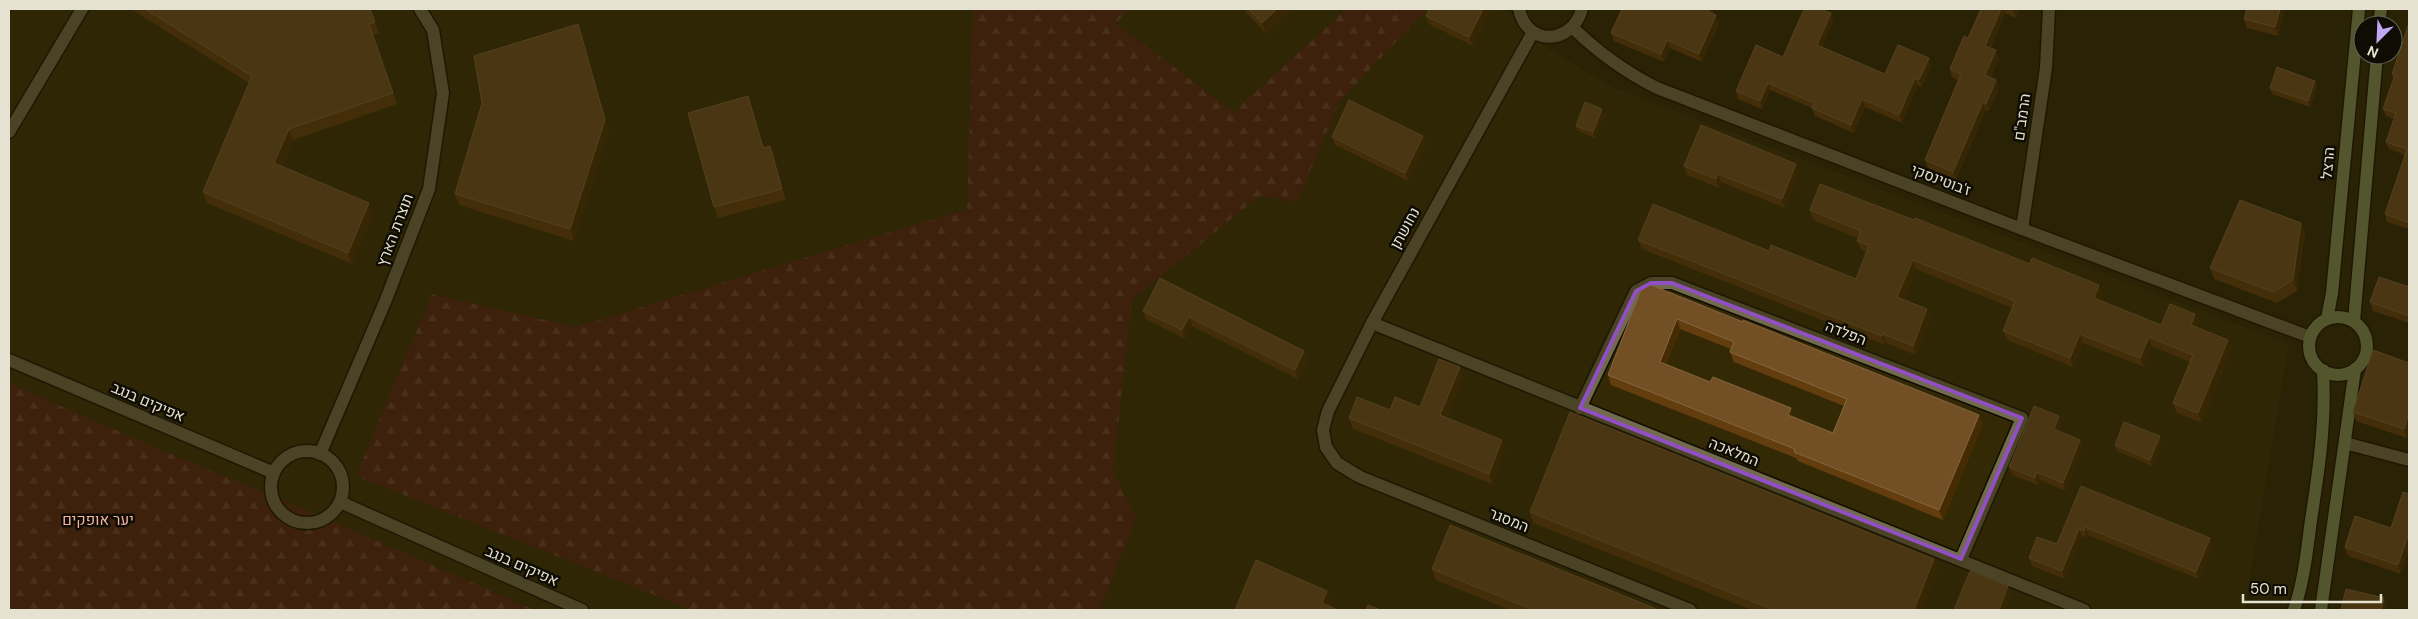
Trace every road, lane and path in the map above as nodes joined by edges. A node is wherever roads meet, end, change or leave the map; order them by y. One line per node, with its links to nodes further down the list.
1 (82, 9): 10 (street)
2 (420, 9): 22 (street, תוצרת הארץ)
3 (1519, 9): 8 (street)
4 (1582, 9): 7 (street)
5 (2049, 9): 11 (street, הרמב"ם)
6 (2359, 9): 12 (main road, הרצל)
7 (1573, 28): 8 (street); 11 (street, ז'בוטינסקי)
8 (1533, 32): 14 (street, נחושתן)
9 (2376, 65): 13 (main road)
10 (9, 132)
11 (2022, 229): 15 (street, ז'בוטינסקי)
12 (2327, 319): 13 (main road); 15 (main road)
13 (2354, 321): 17 (main road)
14 (1372, 323): 19 (street, המלאכה); 21 (street, נחושתן)
15 (2310, 337): 18 (main road)
16 (9, 360): 24 (street, אפיקים בנגב)
17 (2356, 369): 18 (main road); 20 (main road)
18 (2323, 370): 31 (main road)
19 (1580, 408): 26 (street, המלאכה); 26 (street, הפלדה)
20 (2345, 443): 23 (street); 32 (main road)
21 (1326, 447): 29 (street, המסגר)
22 (320, 454): 24 (street); 25 (street)
23 (2409, 460)
24 (274, 473): 25 (street)
25 (340, 502): 28 (street, אפיקים בנגב)
26 (1961, 559): 27 (street, המלאכה)
27 (2060, 606): 30 (street, המלאכה)
28 (582, 610)
29 (1690, 610)
30 (2084, 610)
31 (2294, 610)
32 (2321, 610)

